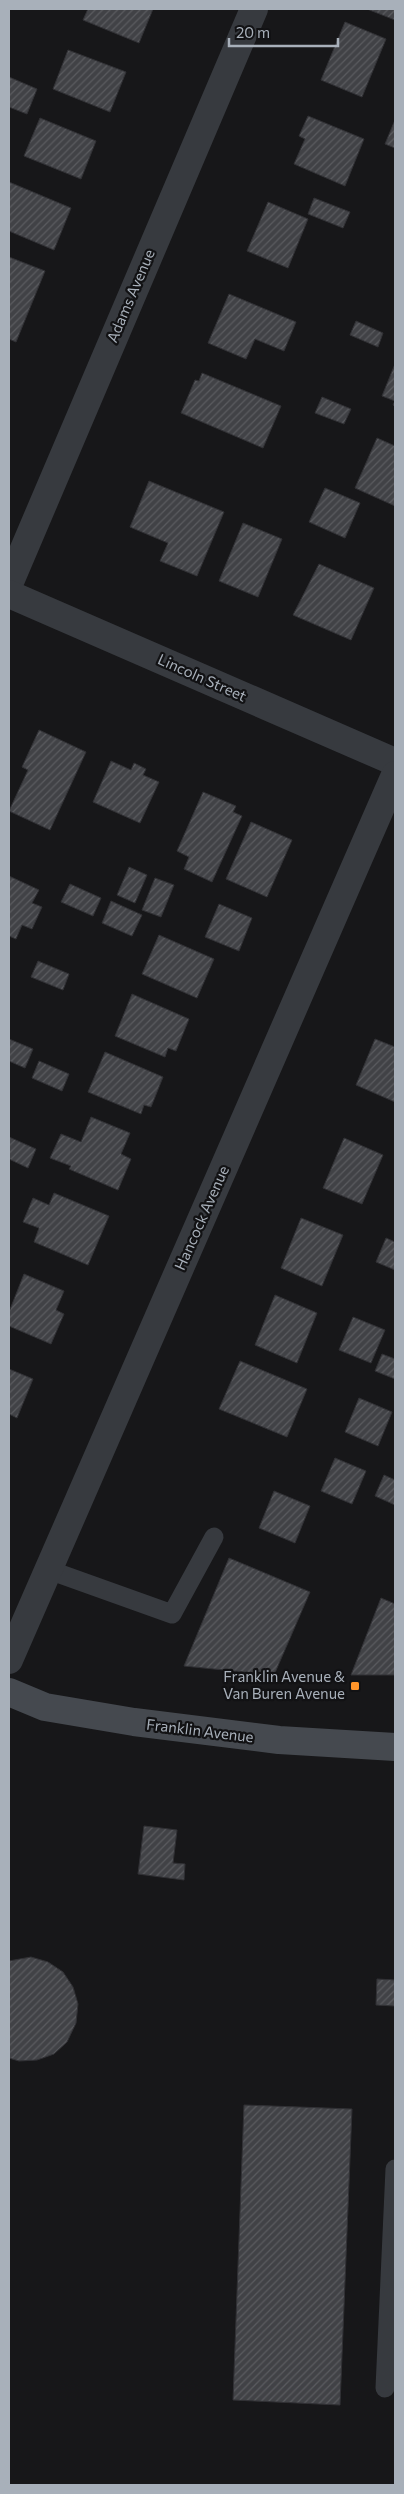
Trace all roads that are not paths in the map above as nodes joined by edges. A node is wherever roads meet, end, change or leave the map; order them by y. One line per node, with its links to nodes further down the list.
1 (254, 9): 2 (street, Adams Avenue)
2 (9, 584)
3 (9, 594): 4 (street, Lincoln Street)
4 (395, 762)
5 (395, 775): 7 (street, Hancock Avenue)
6 (214, 1537): 7 (lane)
7 (49, 1570): 8 (street, Hancock Avenue)
8 (9, 1660)
9 (9, 1692): 10 (main road, Franklin Avenue)
10 (395, 1747)
11 (395, 2169): 12 (lane)
12 (385, 2388)

